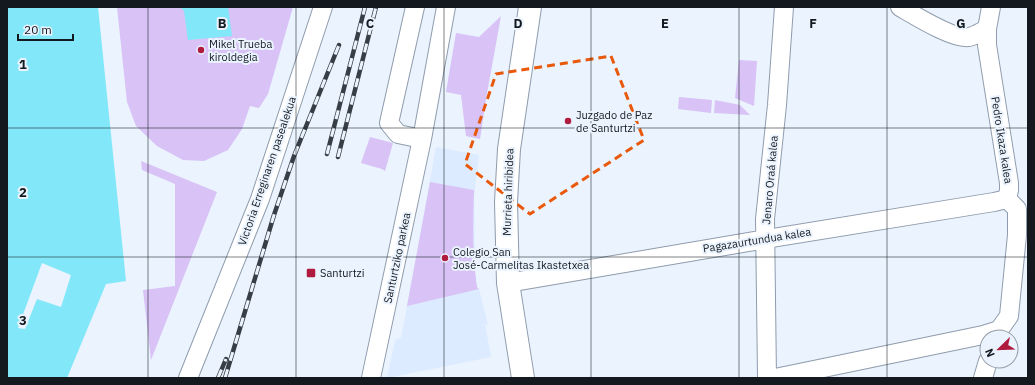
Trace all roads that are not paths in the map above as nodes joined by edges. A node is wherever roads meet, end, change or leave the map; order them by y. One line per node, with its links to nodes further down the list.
1 (323, 7): 15 (street, Victoria Erreginaren pasealekua)
2 (415, 7): 9 (street)
3 (446, 7): 9 (street, Santurtziko parkea)
4 (530, 7): 12 (street, Murrieta hiribidea)
5 (784, 7): 11 (street, Jenaro Oraá kalea)
6 (900, 7): 8 (street)
7 (991, 7): 8 (street, Pedro Ikaza kalea)
8 (987, 29): 10 (street, Pedro Ikaza kalea)
9 (422, 138): 16 (street, Santurtziko parkea)
10 (1007, 199): 11 (street, Pagazaurtundua kalea); 13 (street, Pedro Ikaza kalea)
11 (766, 239): 12 (street, Pagazaurtundua kalea); 18 (street, Jenaro Oraá kalea)
12 (508, 283): 17 (street, Murrieta hiribidea)
13 (1001, 329)
14 (979, 336): 19 (street)
15 (188, 378)
16 (371, 378)
17 (523, 378)
18 (767, 378)
19 (775, 378)

